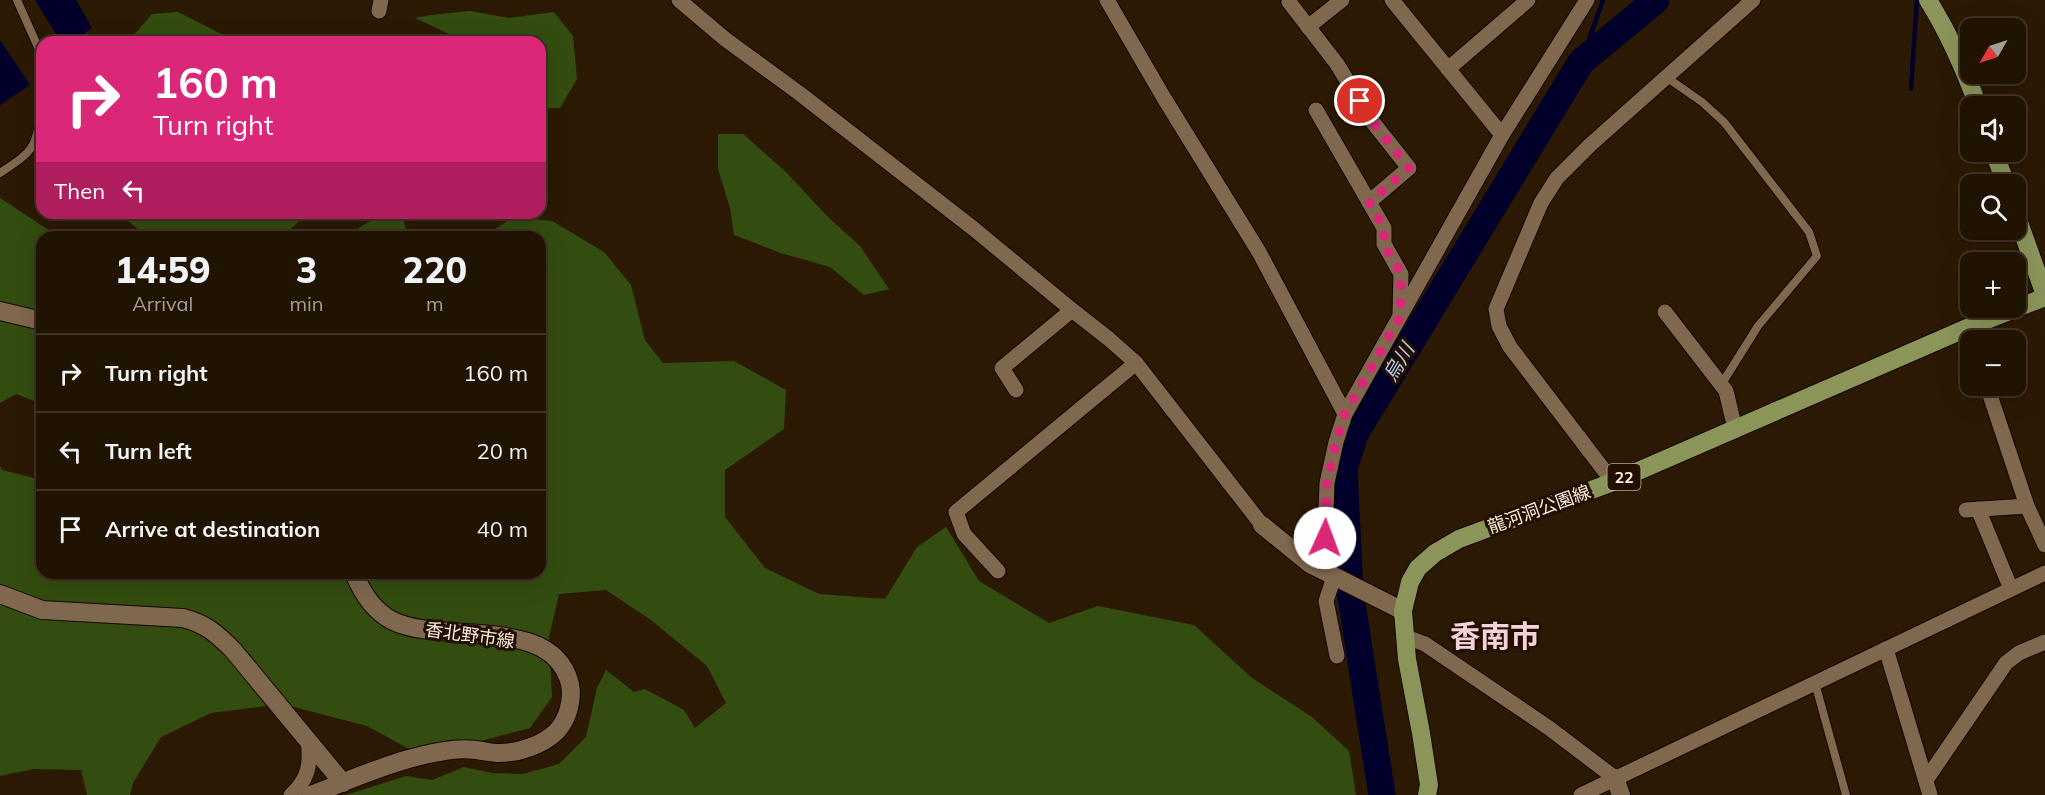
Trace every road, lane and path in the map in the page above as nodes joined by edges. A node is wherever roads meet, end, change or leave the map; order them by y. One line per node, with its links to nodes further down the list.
1 (17, 0): 12 (lane)
2 (680, 0): 23 (street)
3 (1107, 0): 34 (street)
4 (1342, 0): 11 (street)
5 (1528, 0): 13 (street)
6 (1587, 0): 17 (street)
7 (1752, 0): 14 (street)
8 (1929, 0): 15 (main road)
9 (1289, 2): 11 (street)
10 (1398, 2): 13 (street)
11 (1308, 27): 20 (street)
12 (36, 43)
13 (1448, 69): 17 (street)
14 (1666, 77): 31 (lane); 36 (street)
15 (1974, 96)
16 (1316, 110): 20 (street)
17 (1502, 135): 26 (street)
18 (36, 141): 19 (lane)
19 (0, 172)
20 (1369, 202): 26 (street)
21 (2025, 240): 22 (main road, 龍河洞公園線 / 22)
22 (2045, 296): 28 (main road, 龍河洞公園線 / 22)
23 (1072, 310): 30 (street); 32 (street)
24 (0, 311): 27 (main road)
25 (1665, 312): 31 (street)
26 (1400, 317): 34 (street)
27 (36, 320)
28 (1978, 330)
29 (1960, 338): 35 (main road, 龍河洞公園線 / 22)
30 (1136, 363): 38 (street); 41 (street)
31 (1721, 385): 35 (street)
32 (1016, 390)
33 (1990, 396): 37 (street)
34 (1345, 414): 40 (street)
35 (1735, 429): 36 (main road, 龍河洞公園線 / 22)
36 (1612, 482): 47 (main road, 龍河洞公園線 / 22)
37 (2027, 506): 39 (street); 45 (street)
38 (1262, 525): 40 (main road)
39 (2045, 545)
40 (1310, 564): 43 (main road)
41 (998, 571)
42 (2045, 573): 45 (street)
43 (1334, 577): 47 (main road); 51 (street)
44 (357, 579): 54 (main road, 香北野市線)
45 (2012, 589): 50 (street)
46 (0, 594): 53 (main road)
47 (1403, 610): 48 (main road, 龍河洞公園線 / 22)
48 (1404, 636): 55 (street); 59 (main road, 龍河洞公園線 / 22)
49 (2045, 642): 56 (street)
50 (1886, 649): 52 (street); 56 (street)
51 (1336, 656)
52 (1815, 683): 55 (street); 61 (lane)
53 (308, 740): 54 (main road); 57 (street)
54 (343, 783): 58 (main road, 香北野市線)
55 (1618, 787): 60 (street)
56 (1928, 787)
57 (291, 795)
58 (311, 795)
59 (1427, 795)
60 (1581, 795)
61 (1846, 795)

